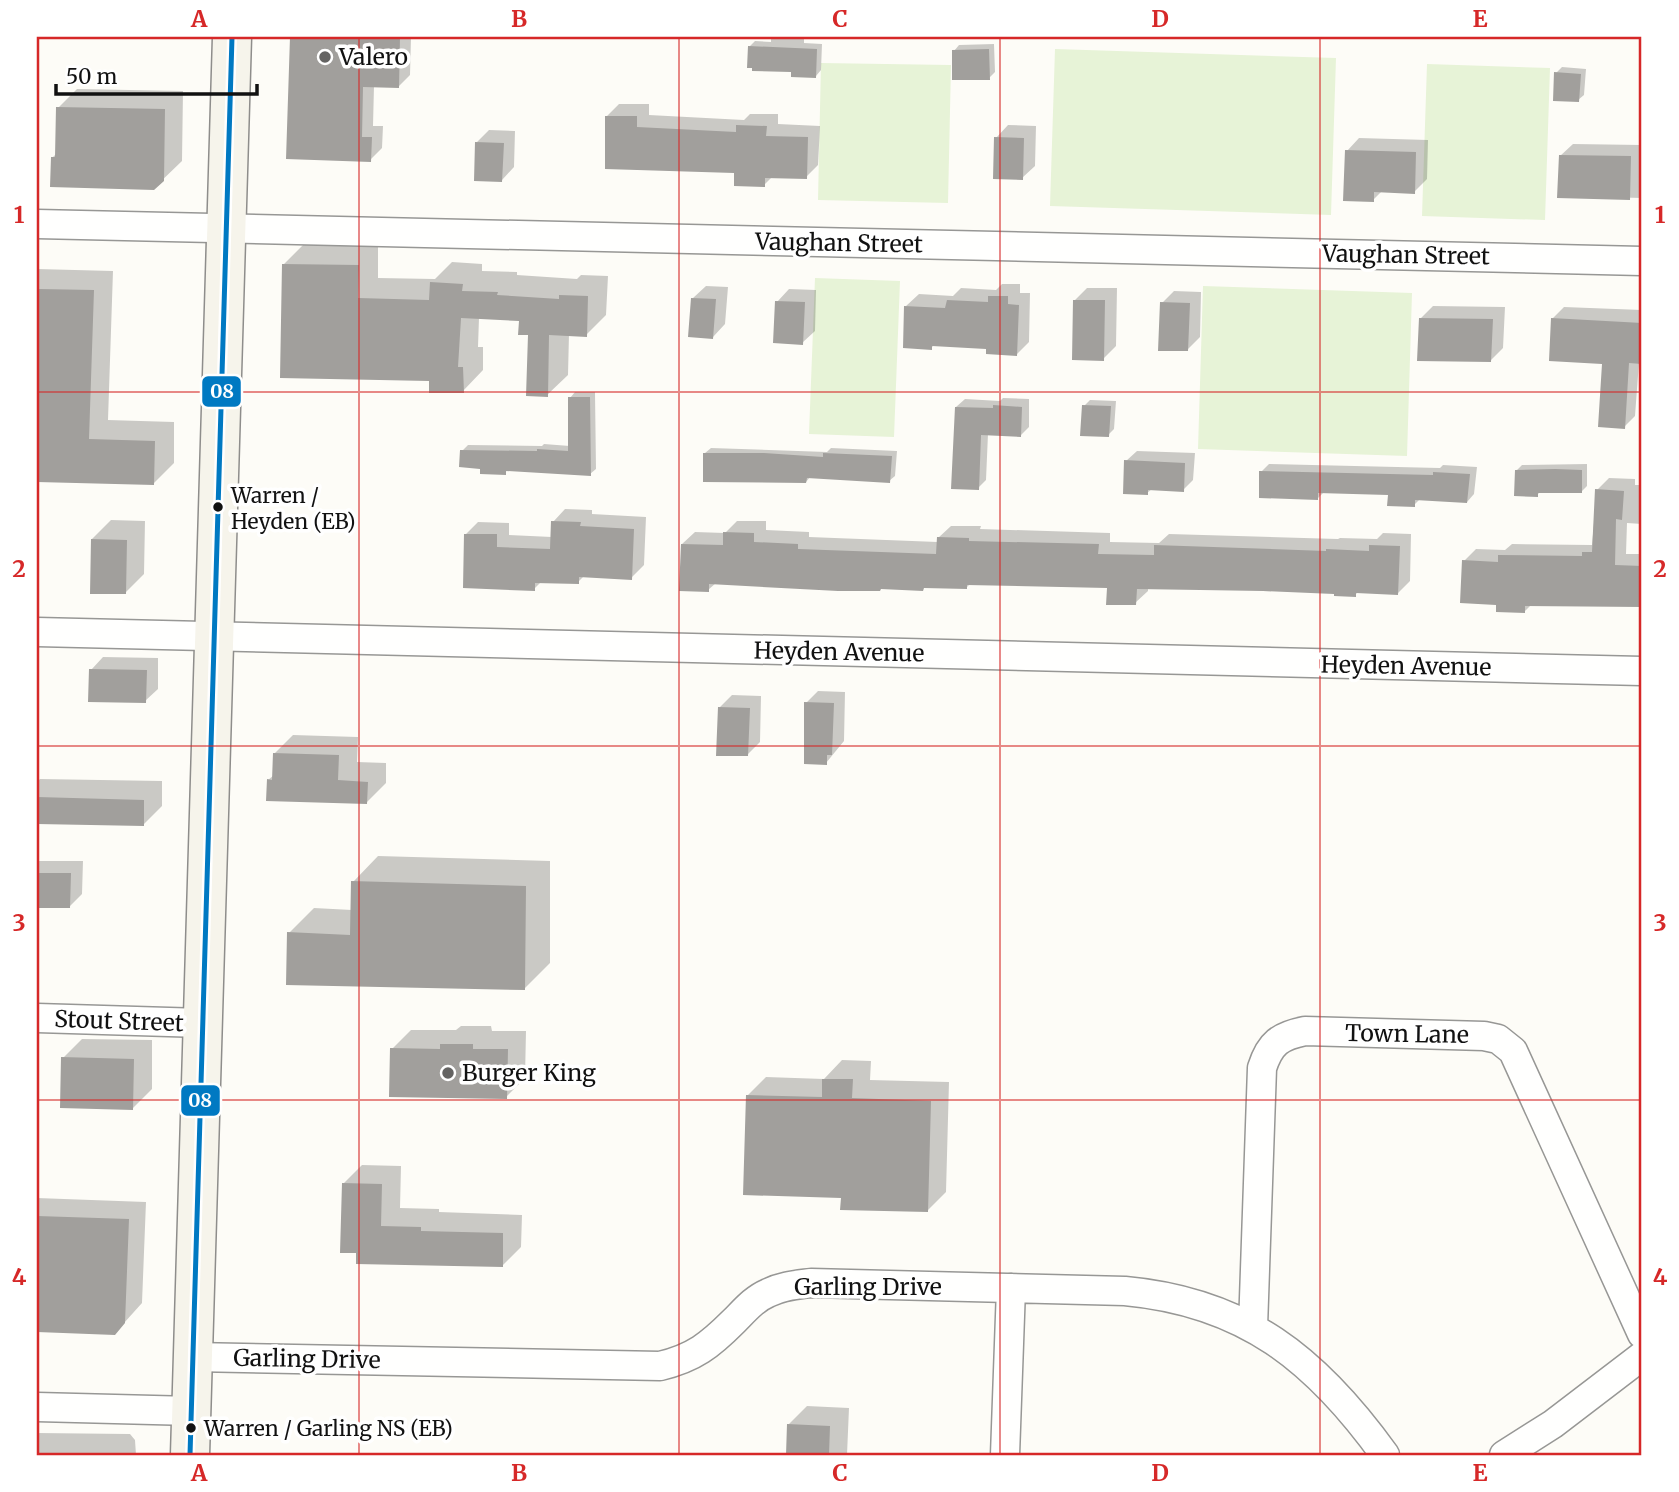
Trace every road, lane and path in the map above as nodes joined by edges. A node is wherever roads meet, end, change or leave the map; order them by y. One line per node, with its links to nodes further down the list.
1 (232, 37): 3 (main road)
2 (37, 224): 3 (street, Vaughan Street)
3 (226, 229): 4 (street, Vaughan Street); 6 (main road)
4 (1642, 261)
5 (37, 632): 6 (street, Heyden Avenue)
6 (213, 637): 7 (street, Heyden Avenue); 9 (main road)
7 (1642, 671)
8 (37, 1018): 9 (street, Stout Street)
9 (202, 1023): 14 (main road)
10 (1011, 1288): 11 (street, Garling Drive); 14 (street, Garling Drive); 18 (street)
11 (1253, 1327): 12 (street, Town Lane); 19 (street, Garling Drive)
12 (1642, 1334)
13 (1642, 1356): 20 (street)
14 (192, 1357): 16 (main road)
15 (37, 1407): 16 (street)
16 (191, 1411): 17 (main road)
17 (190, 1455)
18 (1004, 1455)
19 (1385, 1455)
20 (1504, 1455)

